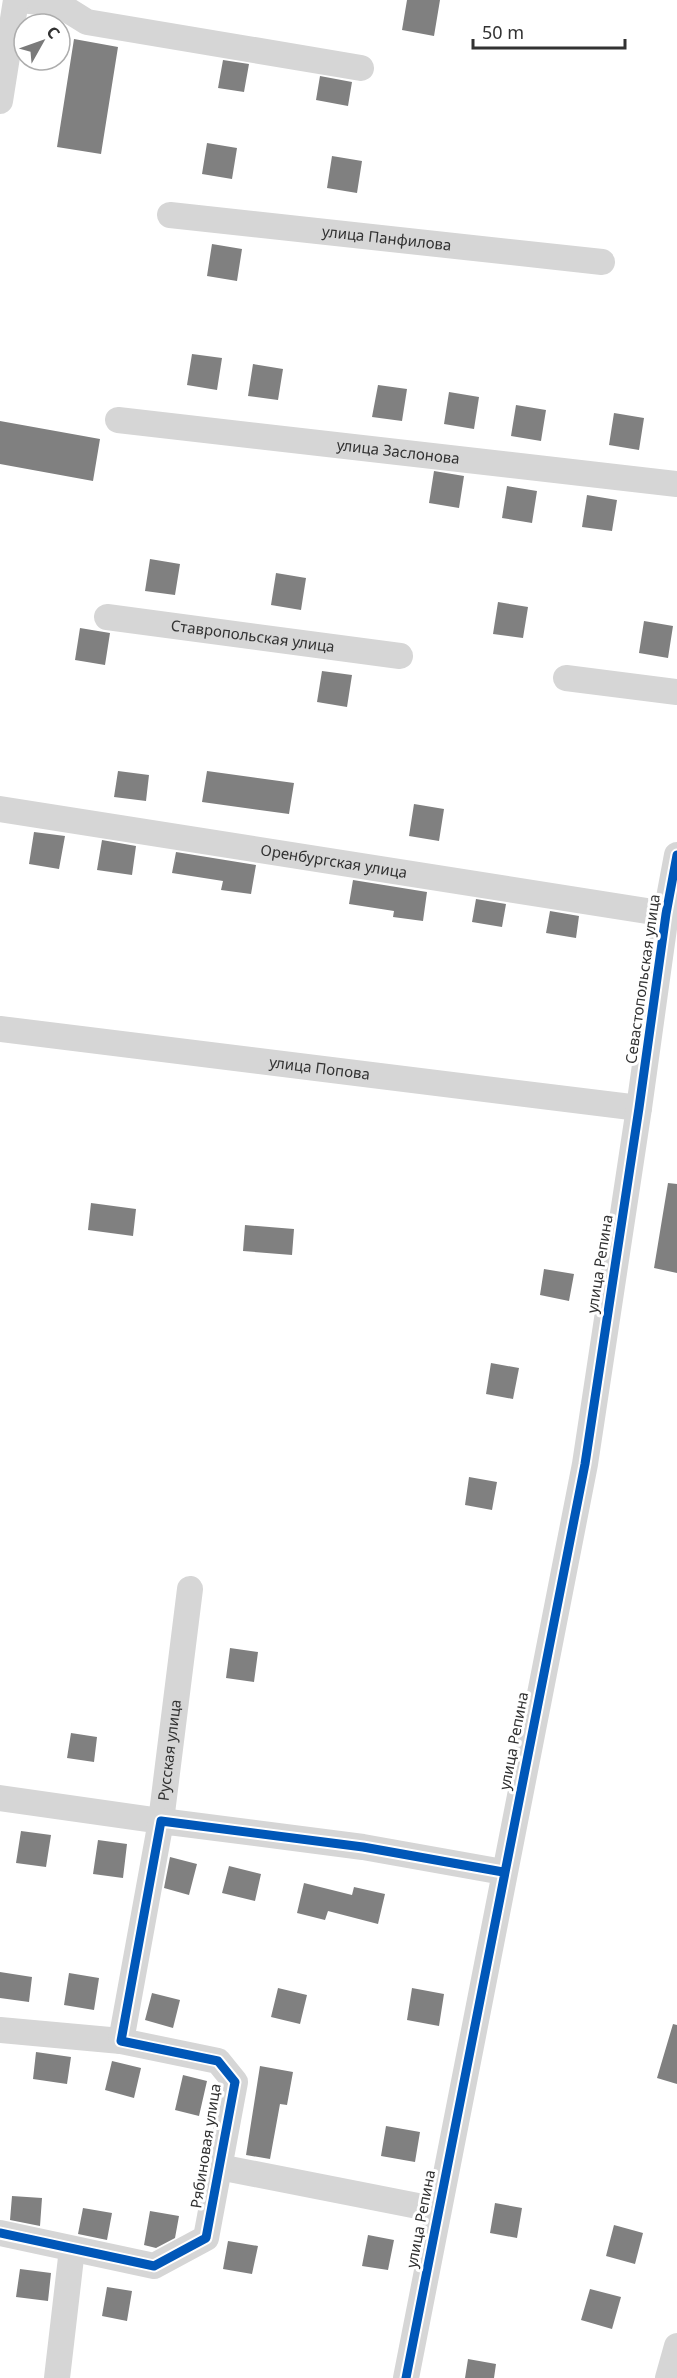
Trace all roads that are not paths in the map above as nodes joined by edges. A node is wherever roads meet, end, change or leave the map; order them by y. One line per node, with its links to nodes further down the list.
1 (16, 0): 4 (street)
2 (21, 0): 3 (street)
3 (361, 68)
4 (0, 101)
5 (170, 215): 6 (street, улица Панфилова)
6 (602, 262)
7 (118, 420): 8 (street, улица Заслонова)
8 (677, 484)
9 (107, 617): 10 (street, Ставропольская улица)
10 (400, 656)
11 (566, 678): 12 (street)
12 (677, 692)
13 (0, 809): 15 (street, Оренбургская улица)
14 (677, 855): 15 (street, Севастопольская улица)
15 (666, 914): 17 (street, Севастопольская улица)
16 (0, 1029): 17 (street, улица Попова)
17 (639, 1108): 21 (street, улица Репина)
18 (190, 1590): 20 (street, Русская улица)
19 (0, 1798): 20 (street, Русская улица)
20 (161, 1821): 21 (street); 23 (street)
21 (503, 1872): 25 (street, улица Репина)
22 (0, 2030): 23 (street, Рябиновая улица)
23 (121, 2041): 24 (street, Рябиновая улица)
24 (219, 2167): 25 (street); 27 (street, Рябиновая улица)
25 (438, 2210): 30 (street, улица Репина)
26 (0, 2233): 27 (street, Рябиновая улица)
27 (72, 2249): 29 (street)
28 (677, 2346): 31 (street)
29 (57, 2378)
30 (406, 2378)
31 (668, 2378)

